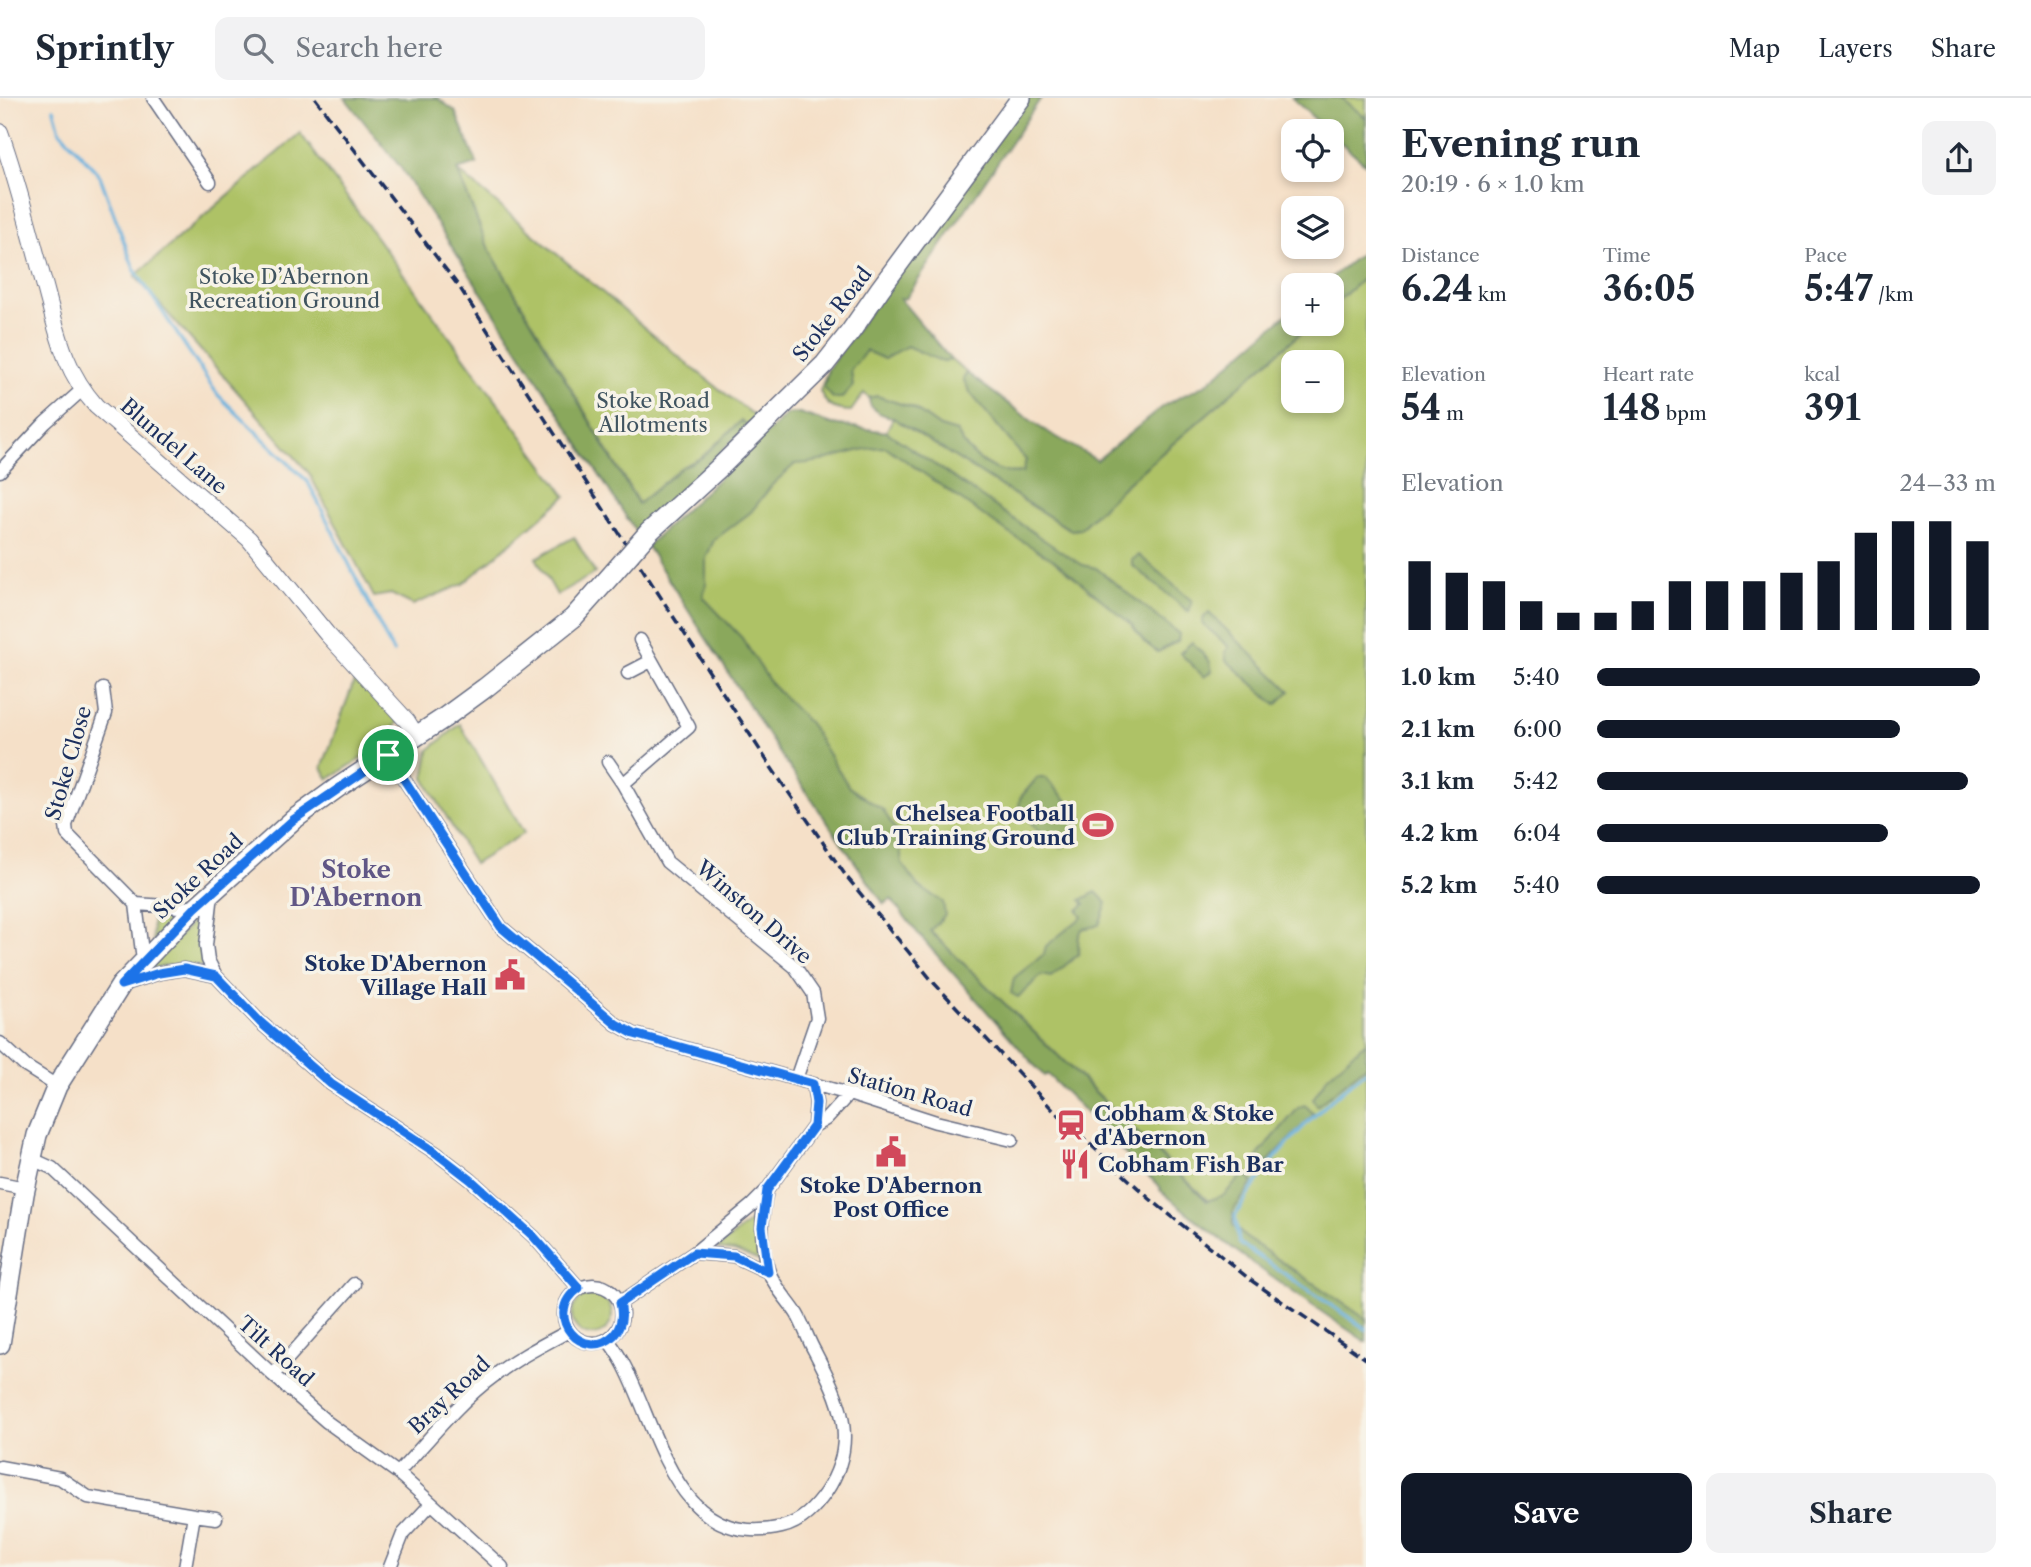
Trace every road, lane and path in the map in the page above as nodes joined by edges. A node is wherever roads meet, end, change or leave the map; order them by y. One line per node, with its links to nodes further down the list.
1 (153, 98): 4 (street)
2 (1021, 98): 11 (main road, Stoke Road, bridge)
3 (0, 132): 5 (street, Blundel Lane)
4 (210, 183)
5 (82, 390): 6 (street); 11 (street, Blundel Lane)
6 (0, 471)
7 (640, 640): 8 (street)
8 (651, 661): 9 (street); 14 (street)
9 (628, 673)
10 (103, 689): 16 (street, Stoke Close)
11 (417, 737): 12 (main road, Stoke Road)
12 (388, 755): 15 (main road, Stoke Road); 22 (street, Station Road)
13 (608, 762): 14 (street, Winston Drive)
14 (624, 784): 22 (street, Winston Drive)
15 (212, 893): 17 (main road, Stoke Road); 19 (street)
16 (136, 904): 17 (street); 18 (street)
17 (195, 908): 18 (main road, Stoke Road)
18 (143, 960): 20 (main road, Stoke Road)
19 (216, 976): 20 (street); 35 (street)
20 (121, 985): 24 (main road, Stoke Road)
21 (0, 1043): 24 (street)
22 (796, 1079): 23 (street, Station Road)
23 (813, 1084): 25 (street, Station Road); 26 (street)
24 (58, 1086): 28 (main road, Stoke Road)
25 (849, 1094): 26 (street); 27 (street, Station Road)
26 (814, 1126): 31 (street)
27 (1012, 1140)
28 (30, 1158): 30 (main road, Stoke Road); 40 (street, Tilt Road)
29 (0, 1184): 30 (street)
30 (25, 1188): 39 (main road, Stoke Road)
31 (767, 1190): 32 (street); 33 (street)
32 (694, 1253): 33 (street); 36 (street)
33 (768, 1272): 38 (street)
34 (354, 1284): 40 (street)
35 (579, 1288): 36 (street); 37 (street)
36 (620, 1303): 38 (street)
37 (569, 1331): 38 (street); 42 (street, Bray Road)
38 (608, 1340)
39 (0, 1344)
40 (273, 1375): 42 (street, Tilt Road)
41 (0, 1467): 44 (street)
42 (398, 1473): 43 (street, Tilt Road)
43 (431, 1504): 47 (street); 48 (street, Tilt Road)
44 (194, 1515): 45 (street); 46 (street)
45 (216, 1518)
46 (185, 1567)
47 (390, 1567)
48 (502, 1567)

